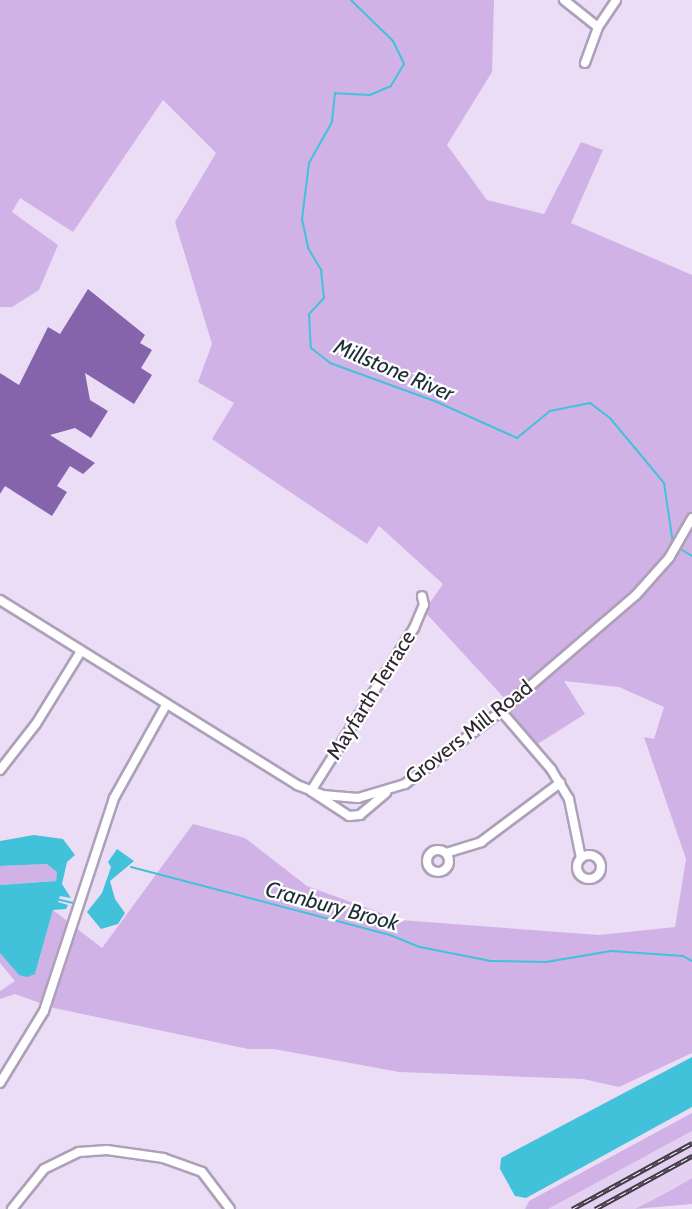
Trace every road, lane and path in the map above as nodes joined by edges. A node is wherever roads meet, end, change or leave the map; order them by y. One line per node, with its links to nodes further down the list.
1 (564, 0): 3 (street)
2 (616, 0): 3 (street)
3 (598, 27): 4 (street)
4 (585, 63)
5 (692, 518): 10 (street, Grovers Mill Road)
6 (422, 596): 13 (street, Mayfarth Terrace)
7 (0, 600): 8 (street, Grovers Mill Road)
8 (81, 651): 9 (street, Grovers Mill Road); 11 (street)
9 (166, 705): 13 (street, Grovers Mill Road); 17 (street)
10 (501, 711): 12 (street); 14 (street, Grovers Mill Road)
11 (0, 770)
12 (560, 783): 15 (street); 16 (street)
13 (311, 791): 14 (street, Grovers Mill Road); 14 (street)
14 (389, 791)
15 (446, 854)
16 (581, 858)
17 (0, 1083)
18 (12, 1209): 19 (street)
19 (230, 1209)

